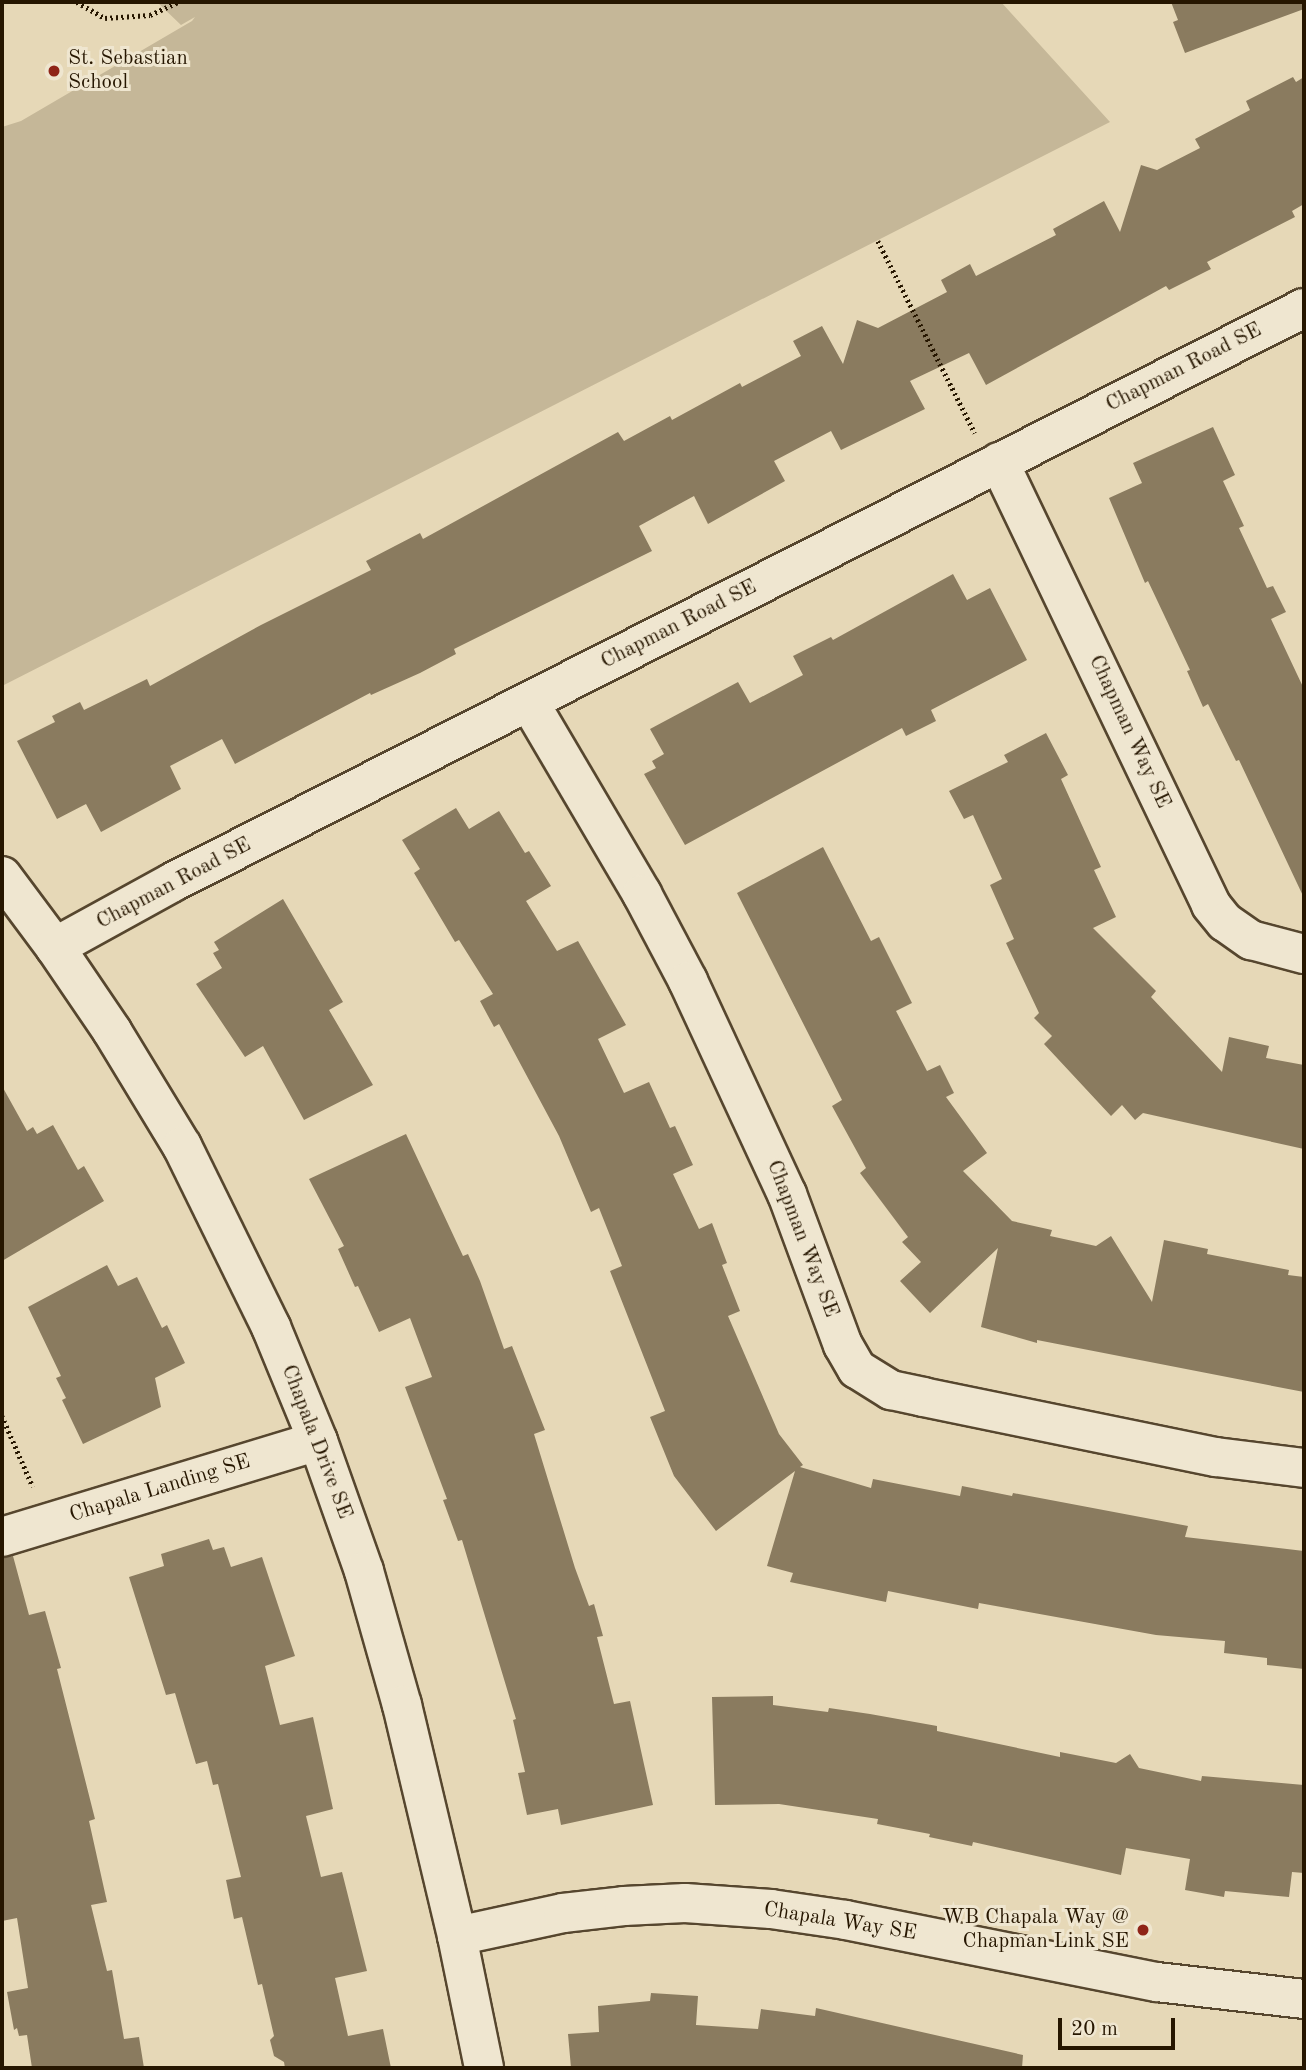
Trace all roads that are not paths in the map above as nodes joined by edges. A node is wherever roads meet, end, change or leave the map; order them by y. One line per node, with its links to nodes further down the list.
1 (1304, 308): 2 (street, Chapman Road SE)
2 (988, 450): 3 (street, Chapman Road SE); 6 (street, Chapman Way SE)
3 (529, 702): 5 (street, Chapman Road SE); 8 (street, Chapman Way SE)
4 (2, 876): 5 (street, Chapala Drive SE)
5 (55, 947): 7 (street, Chapala Drive SE)
6 (1304, 954)
7 (318, 1441): 9 (street, Chapala Landing SE); 10 (street, Chapala Drive SE)
8 (1304, 1468)
9 (2, 1537)
10 (457, 1936): 11 (street, Chapala Way SE); 12 (street, Chapala Drive SE)
11 (1304, 1999)
12 (484, 2068)

